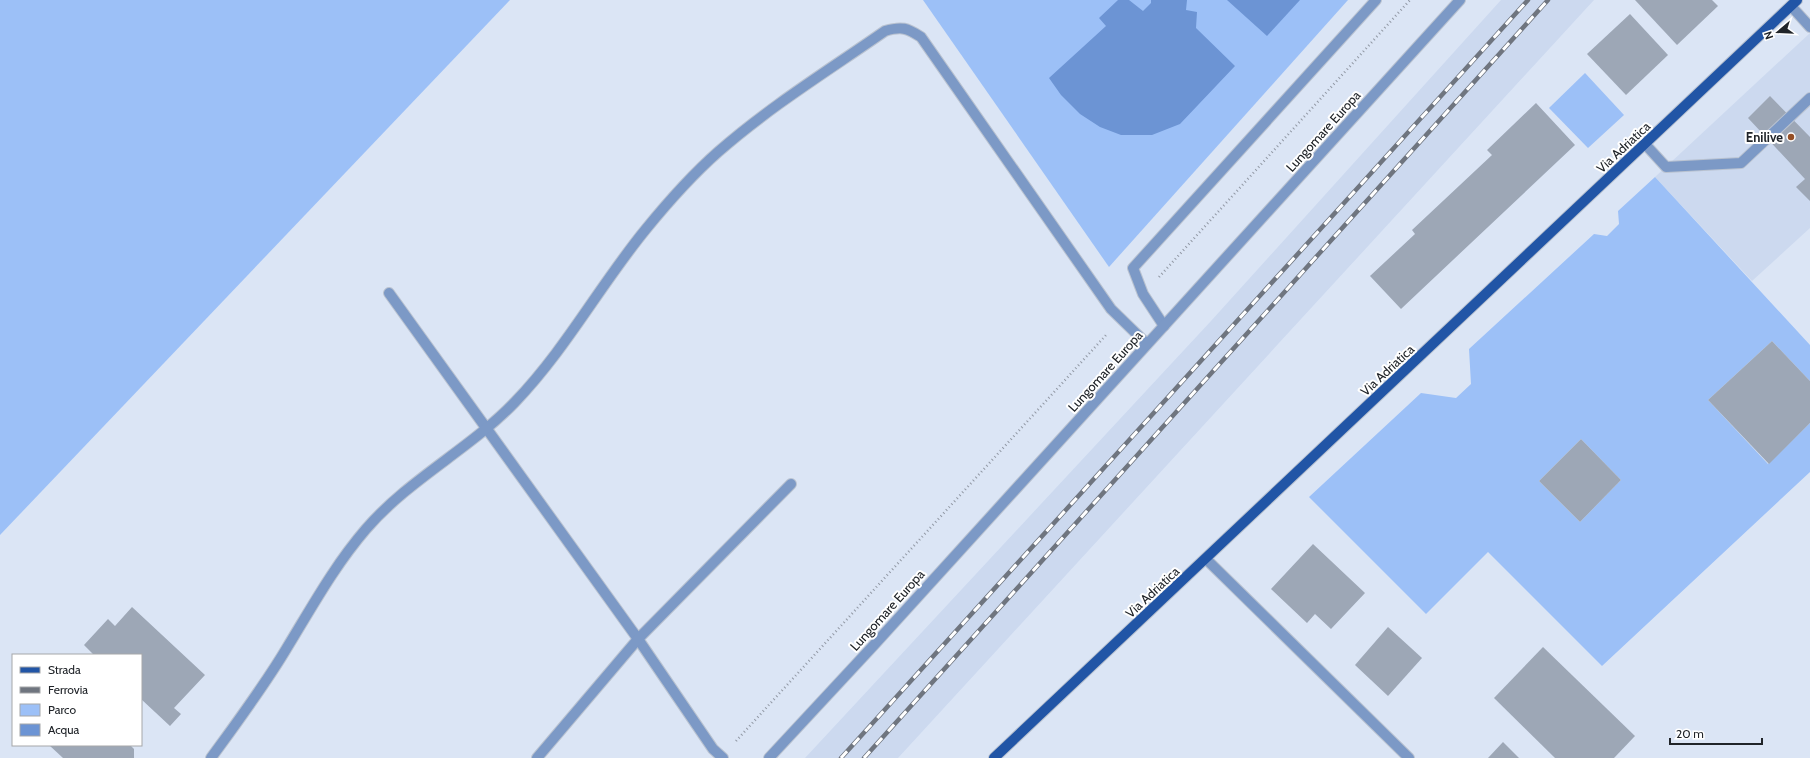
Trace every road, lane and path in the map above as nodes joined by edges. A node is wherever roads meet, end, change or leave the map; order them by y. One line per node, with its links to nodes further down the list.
1 (1376, 0): 9 (street)
2 (1410, 0): 9 (path)
3 (1460, 0): 11 (street, Lungomare Europa)
4 (1794, 3): 5 (street); 7 (main road, Via Adriatica)
5 (1810, 27)
6 (1810, 98): 7 (street)
7 (1645, 144): 15 (main road, Via Adriatica)
8 (389, 293): 13 (street)
9 (1143, 294): 11 (street)
10 (1121, 319): 12 (street); 13 (street); 19 (path)
11 (1164, 326): 12 (street, Lungomare Europa)
12 (1147, 344): 20 (street, Lungomare Europa)
13 (487, 428): 16 (street); 17 (street)
14 (791, 484): 16 (street)
15 (1206, 559): 21 (main road, Via Adriatica); 22 (street)
16 (638, 639): 18 (street); 19 (street)
17 (211, 758)
18 (537, 758)
19 (722, 758)
20 (769, 758)
21 (994, 758)
22 (1408, 758)

